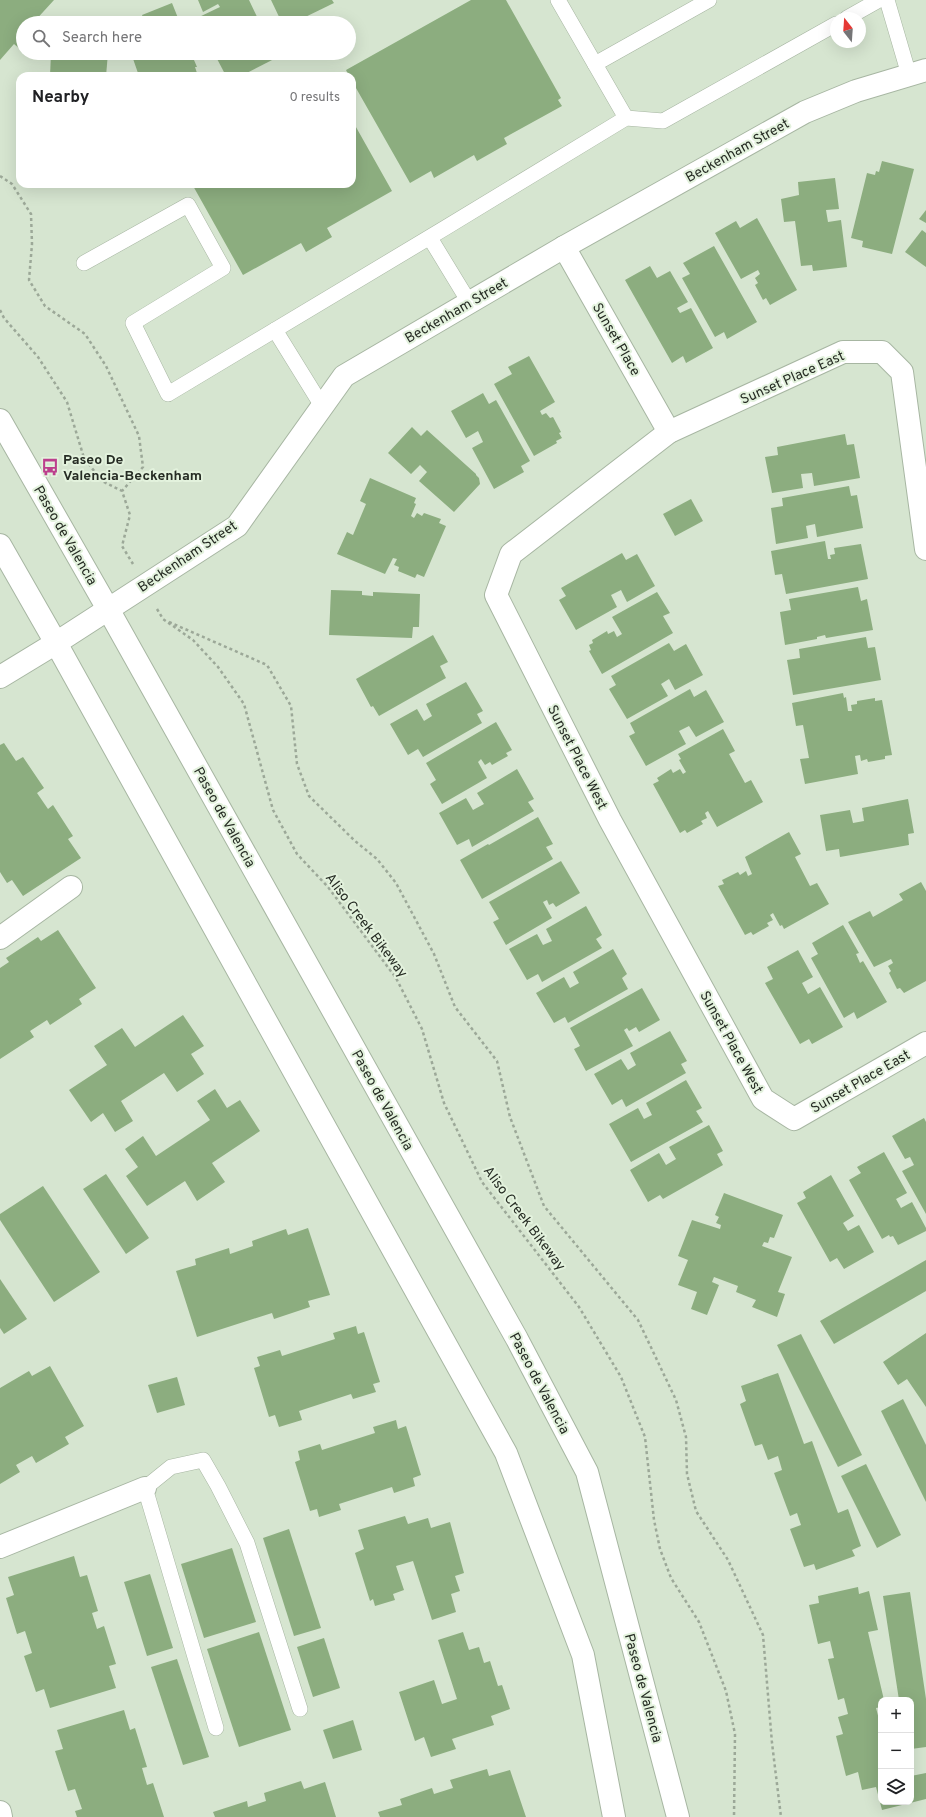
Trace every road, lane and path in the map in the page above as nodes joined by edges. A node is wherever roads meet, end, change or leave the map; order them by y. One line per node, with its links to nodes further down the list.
1 (558, 0): 7 (lane)
2 (709, 0): 7 (lane)
3 (879, 0): 5 (lane)
4 (887, 0): 8 (lane)
5 (858, 12)
6 (830, 27): 9 (lane)
7 (595, 64): 9 (lane)
8 (917, 72): 12 (street, Beckenham Street)
9 (626, 118): 11 (lane)
10 (0, 176): 20 (path)
11 (430, 238): 14 (lane); 16 (lane)
12 (564, 247): 14 (street, Beckenham Street); 19 (street, Sunset Place)
13 (84, 264): 16 (lane)
14 (469, 302): 17 (street, Beckenham Street)
15 (0, 310): 20 (path)
16 (275, 330): 17 (lane)
17 (322, 406): 23 (street, Beckenham Street)
18 (0, 420): 24 (street, Paseo de Valencia)
19 (669, 432): 22 (street, Sunset Place East); 31 (street, Sunset Place West)
20 (122, 491): 23 (path, Aliso Creek Bikeway)
21 (0, 545): 26 (street)
22 (926, 549)
23 (144, 585): 24 (street, Beckenham Street); 25 (path, Aliso Creek Bikeway)
24 (108, 609): 26 (street, Beckenham Street); 39 (street, Paseo de Valencia)
25 (163, 619): 40 (path, Aliso Creek Bikeway); 41 (path)
26 (56, 643): 27 (street, Beckenham Street); 38 (street)
27 (0, 677)
28 (71, 887): 29 (street)
29 (0, 938)
30 (926, 1043): 31 (street, Sunset Place East)
31 (794, 1119)
32 (145, 1488): 33 (street); 34 (lane); 35 (lane)
33 (0, 1547)
34 (300, 1709)
35 (216, 1728)
36 (0, 1812): 37 (street)
37 (1, 1817)
38 (614, 1817)
39 (678, 1817)
40 (734, 1817)
41 (781, 1817)

